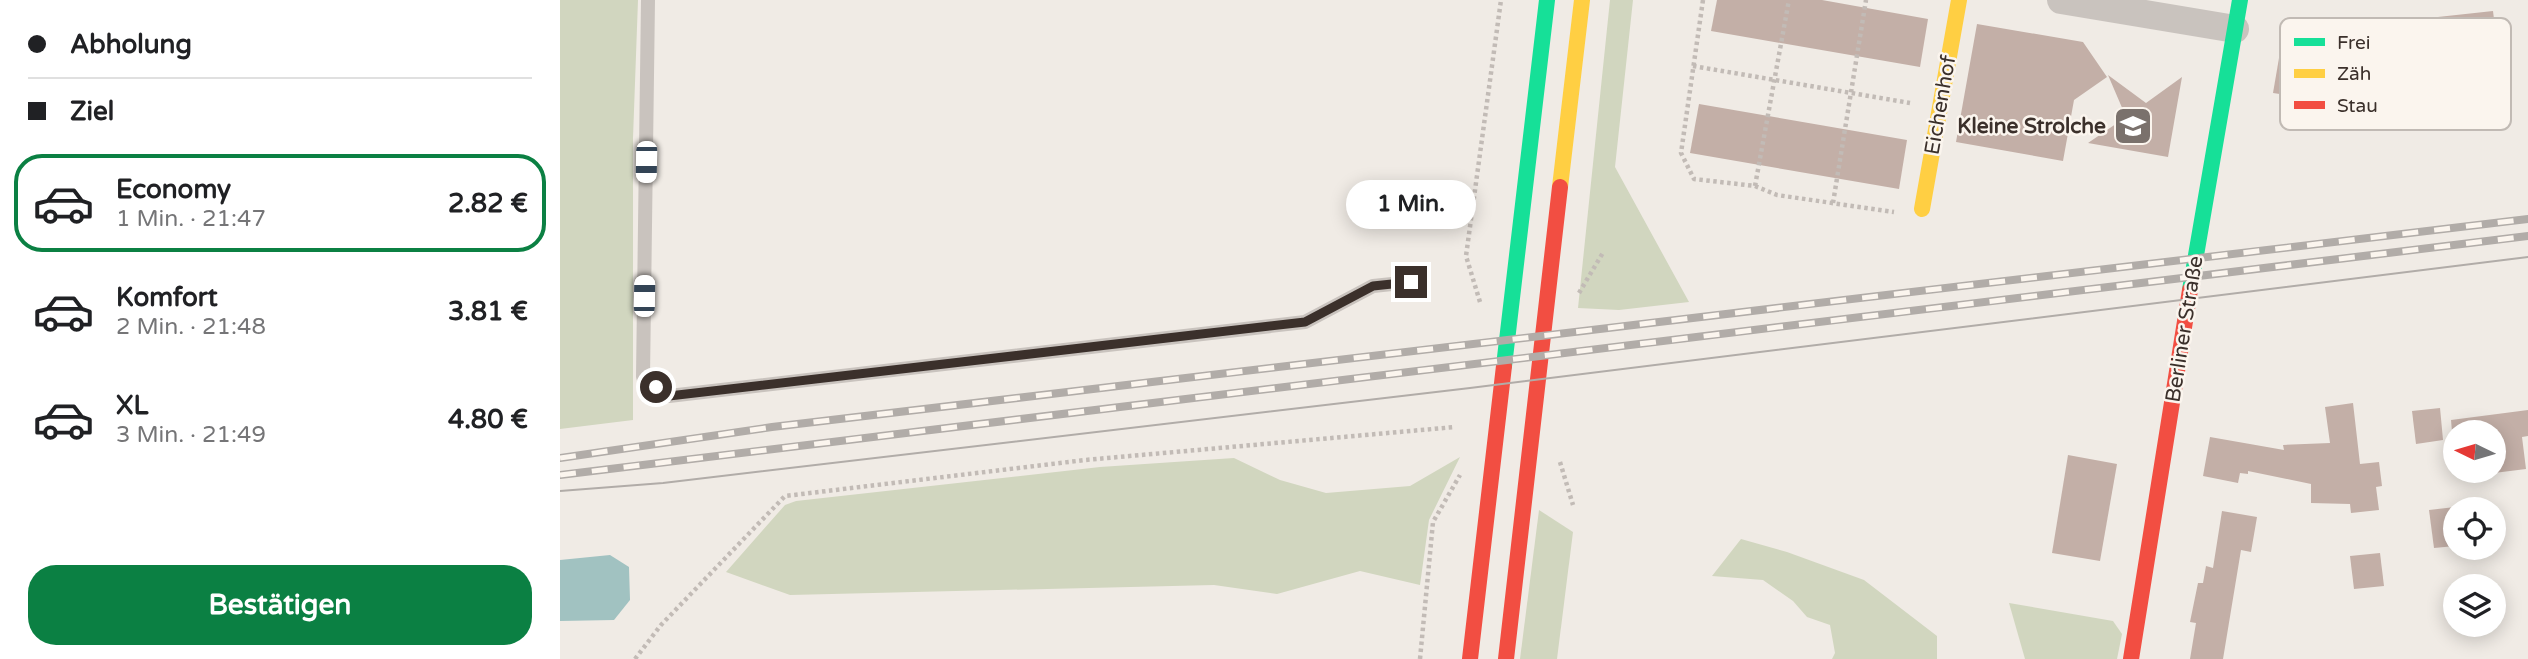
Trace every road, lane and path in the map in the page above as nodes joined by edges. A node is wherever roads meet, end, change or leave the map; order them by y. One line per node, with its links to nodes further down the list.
1 (648, 0): 19 (lane)
2 (1501, 0): 20 (path)
3 (1547, 0): 25 (main road)
4 (1582, 0): 26 (main road)
5 (1703, 0): 12 (path)
6 (1789, 0): 13 (path)
7 (1866, 0): 14 (path)
8 (1959, 0): 15 (main road, Eichenhof)
9 (2061, 0): 11 (street)
10 (2240, 0): 11 (main road, Berliner Straße)
11 (2235, 29): 27 (main road, Berliner Straße)
12 (1693, 66): 13 (path); 16 (path)
13 (1777, 80): 14 (path); 16 (path)
14 (1851, 92): 15 (path); 17 (path)
15 (1938, 109): 18 (main road, Eichenhof)
16 (1755, 186): 17 (path)
17 (1833, 203): 18 (path)
18 (1922, 209)
19 (1411, 282)
20 (1481, 306)
21 (1455, 427): 23 (path)
22 (1463, 470): 24 (path)
23 (635, 659)
24 (1420, 659)
25 (1470, 659)
26 (1506, 659)
27 (2132, 659)

